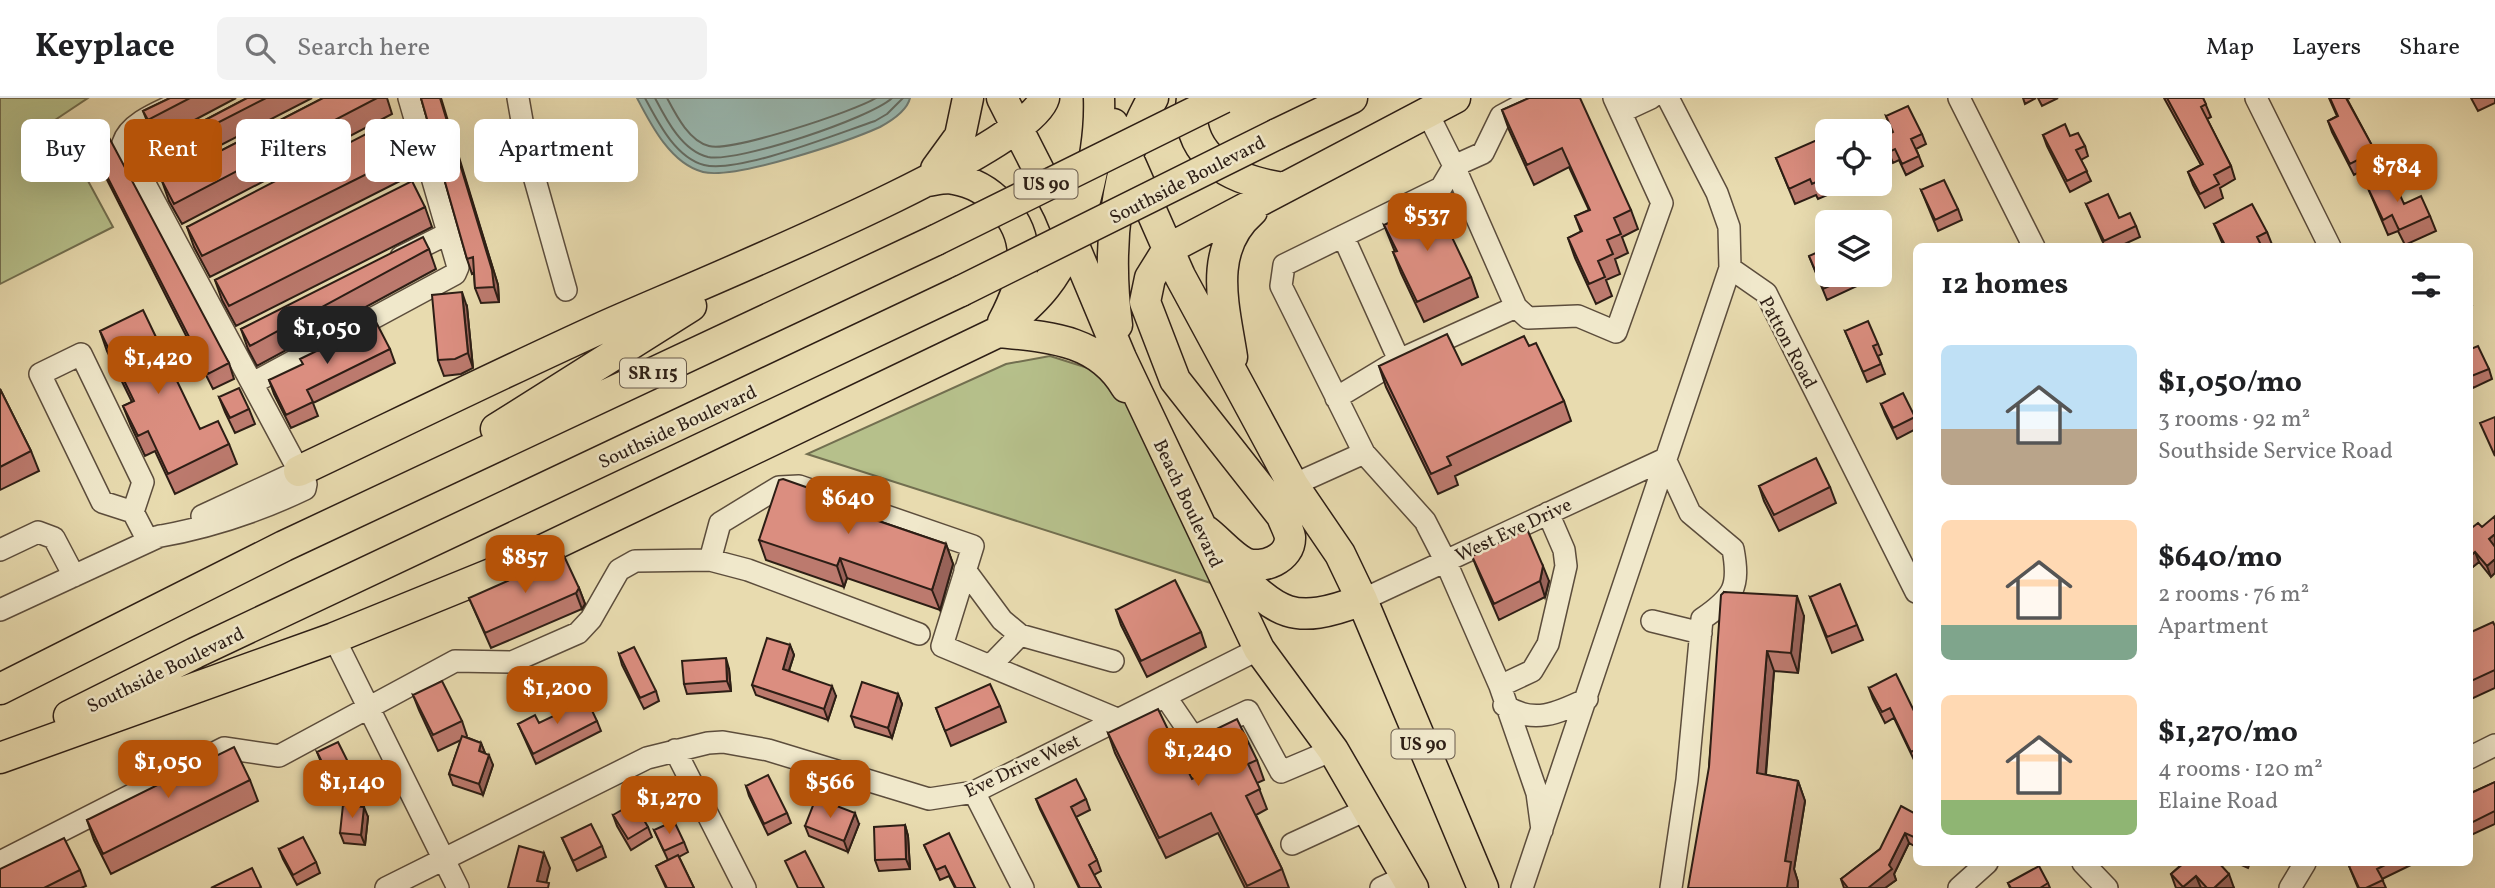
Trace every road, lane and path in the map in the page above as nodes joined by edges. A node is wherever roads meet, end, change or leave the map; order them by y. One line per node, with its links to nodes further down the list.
1 (188, 98): 18 (street)
2 (518, 98): 42 (street)
3 (968, 98): 22 (highway)
4 (1002, 98): 19 (highway, Beach Boulevard / US 90)
5 (1044, 98): 19 (highway)
6 (1100, 98): 20 (highway, US 90); 33 (highway)
7 (1153, 98): 20 (highway)
8 (1192, 98): 27 (highway)
9 (1223, 98): 58 (highway, SR 115, bridge)
10 (1352, 98): 88 (highway, Southside Boulevard, bridge)
11 (1535, 98): 21 (street)
12 (1651, 98): 17 (street)
13 (1668, 98): 40 (street)
14 (1959, 98): 35 (street)
15 (2256, 98): 36 (street)
16 (1444, 103): 21 (street); 27 (highway)
17 (1618, 105): 44 (street)
18 (148, 119)
19 (1018, 130): 22 (highway); 33 (highway, Beach Boulevard / US 90)
20 (1128, 160): 37 (highway, US 90); 48 (highway)
21 (1454, 166): 32 (street); 44 (street)
22 (923, 181): 38 (highway); 46 (highway)
23 (144, 182): 29 (street)
24 (427, 182): 28 (street)
25 (434, 182): 31 (street)
26 (174, 183): 29 (street)
27 (1283, 188): 37 (highway); 51 (highway)
28 (409, 191)
29 (151, 195): 34 (street)
30 (200, 229): 34 (street)
31 (449, 233): 39 (street); 50 (street)
32 (1343, 236): 49 (street); 52 (street)
33 (1072, 238): 46 (highway); 48 (highway, Beach Boulevard / US 90)
34 (176, 242): 43 (street)
35 (2032, 243)
36 (2328, 243)
37 (1168, 249): 51 (highway, US 90); 61 (highway)
38 (775, 255): 56 (highway); 58 (highway)
39 (388, 263)
40 (1730, 268): 55 (street); 68 (street, Patton Road)
41 (228, 282): 43 (street)
42 (566, 290)
43 (204, 294): 47 (street)
44 (1516, 307): 49 (street)
45 (255, 331): 47 (street)
46 (998, 332): 53 (highway); 75 (highway)
47 (231, 343): 50 (street)
48 (1121, 358): 53 (highway, Beach Boulevard / US 90)
49 (1399, 360): 52 (street)
50 (253, 383): 56 (street)
51 (1237, 383): 57 (highway, US 90)
52 (1336, 398): 54 (street)
53 (1165, 452): 61 (highway, Beach Boulevard / US 90)
54 (1364, 453): 57 (street); 65 (street)
55 (1665, 459): 60 (street, West Eve Drive); 72 (street); 82 (street)
56 (299, 471): 62 (street)
57 (1293, 485): 69 (highway, US 90)
58 (370, 505): 79 (highway, SR 115)
59 (133, 512): 59 (street); 62 (street)
60 (1548, 513): 65 (street, West Eve Drive); 81 (street)
61 (1204, 536): 69 (highway); 76 (highway, Beach Boulevard / US 90)
62 (152, 539): 67 (street)
63 (0, 550): 67 (street)
64 (710, 560): 66 (street); 73 (street); 83 (street)
65 (1445, 560): 69 (street, West Eve Drive); 81 (street)
66 (965, 570): 74 (street); 78 (street)
67 (74, 576): 70 (street)
68 (1913, 586)
69 (1363, 600): 105 (highway, US 90)
70 (0, 610)
71 (1652, 621): 72 (street)
72 (1701, 633): 107 (street)
73 (919, 634)
74 (1020, 635): 77 (street); 78 (street)
75 (334, 638): 83 (street); 90 (highway)
76 (1259, 649): 80 (street, Eve Drive West); 87 (highway, Beach Boulevard / US 90)
77 (1113, 661)
78 (990, 666): 84 (street)
79 (0, 689)
80 (1165, 696): 84 (street, Eve Drive West); 87 (street)
81 (1502, 696): 82 (street); 93 (street)
82 (1587, 699): 93 (street)
83 (370, 709): 95 (street); 96 (street)
84 (1117, 719): 91 (street, Eve Drive West)
85 (2495, 745): 89 (street)
86 (675, 750): 91 (street, Eve Drive West); 95 (street, Eve Drive West); 103 (street)
87 (1333, 750): 92 (highway, Beach Boulevard / US 90)
88 (0, 751)
89 (2473, 756)
90 (0, 758)
91 (974, 792): 104 (street)
92 (1368, 809): 94 (street); 100 (highway, Beach Boulevard / US 90)
93 (1542, 830): 106 (street)
94 (1293, 844)
95 (443, 858): 101 (street, Eve Drive West); 102 (street)
96 (0, 862)
97 (1984, 866): 108 (street)
98 (2086, 866): 109 (street)
99 (2303, 866): 110 (street)
100 (1401, 884)
101 (386, 888)
102 (458, 888)
103 (745, 888)
104 (1023, 888)
105 (1483, 888)
106 (1522, 888)
107 (1671, 888)
108 (1959, 888)
109 (2106, 888)
110 (2290, 888)

